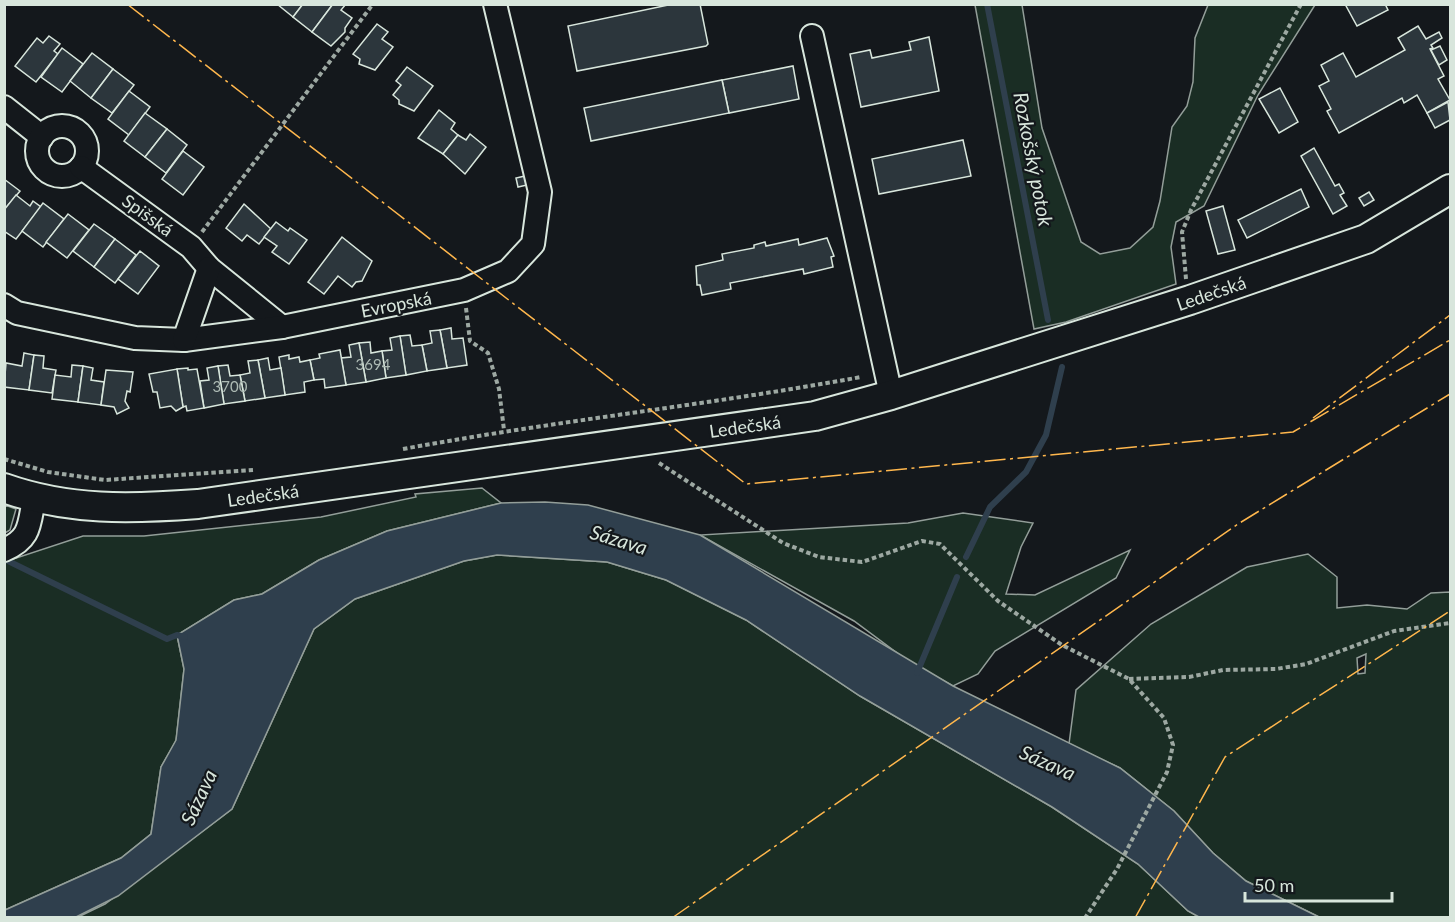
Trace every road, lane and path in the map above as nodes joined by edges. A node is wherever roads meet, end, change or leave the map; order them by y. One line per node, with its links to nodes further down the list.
1 (373, 4): 9 (path)
2 (495, 4): 11 (street, Evropská)
3 (1300, 4): 12 (path)
4 (812, 36): 16 (street)
5 (4, 107): 6 (street)
6 (42, 137): 7 (street); 7 (street)
7 (81, 167): 9 (street, Spišská)
8 (1450, 189): 12 (main road, Ledečská)
9 (191, 246): 10 (street, Spišská)
10 (209, 268): 14 (street, Spišská); 15 (street)
11 (464, 290): 14 (street, Evropská); 17 (path)
12 (1190, 300): 16 (main road, Ledečská)
13 (4, 305): 15 (street, Evropská)
14 (282, 327): 15 (street, Evropská)
15 (184, 340)
16 (889, 384): 17 (path); 18 (main road, Ledečská)
17 (504, 430): 19 (path)
18 (629, 443): 23 (main road, Ledečská); 26 (path)
19 (394, 450)
20 (4, 459): 21 (path)
21 (259, 470)
22 (4, 488): 23 (main road, Ledečská)
23 (34, 499): 24 (street)
24 (11, 547)
25 (1450, 623): 26 (path)
26 (1129, 679): 27 (path)
27 (1085, 918)

